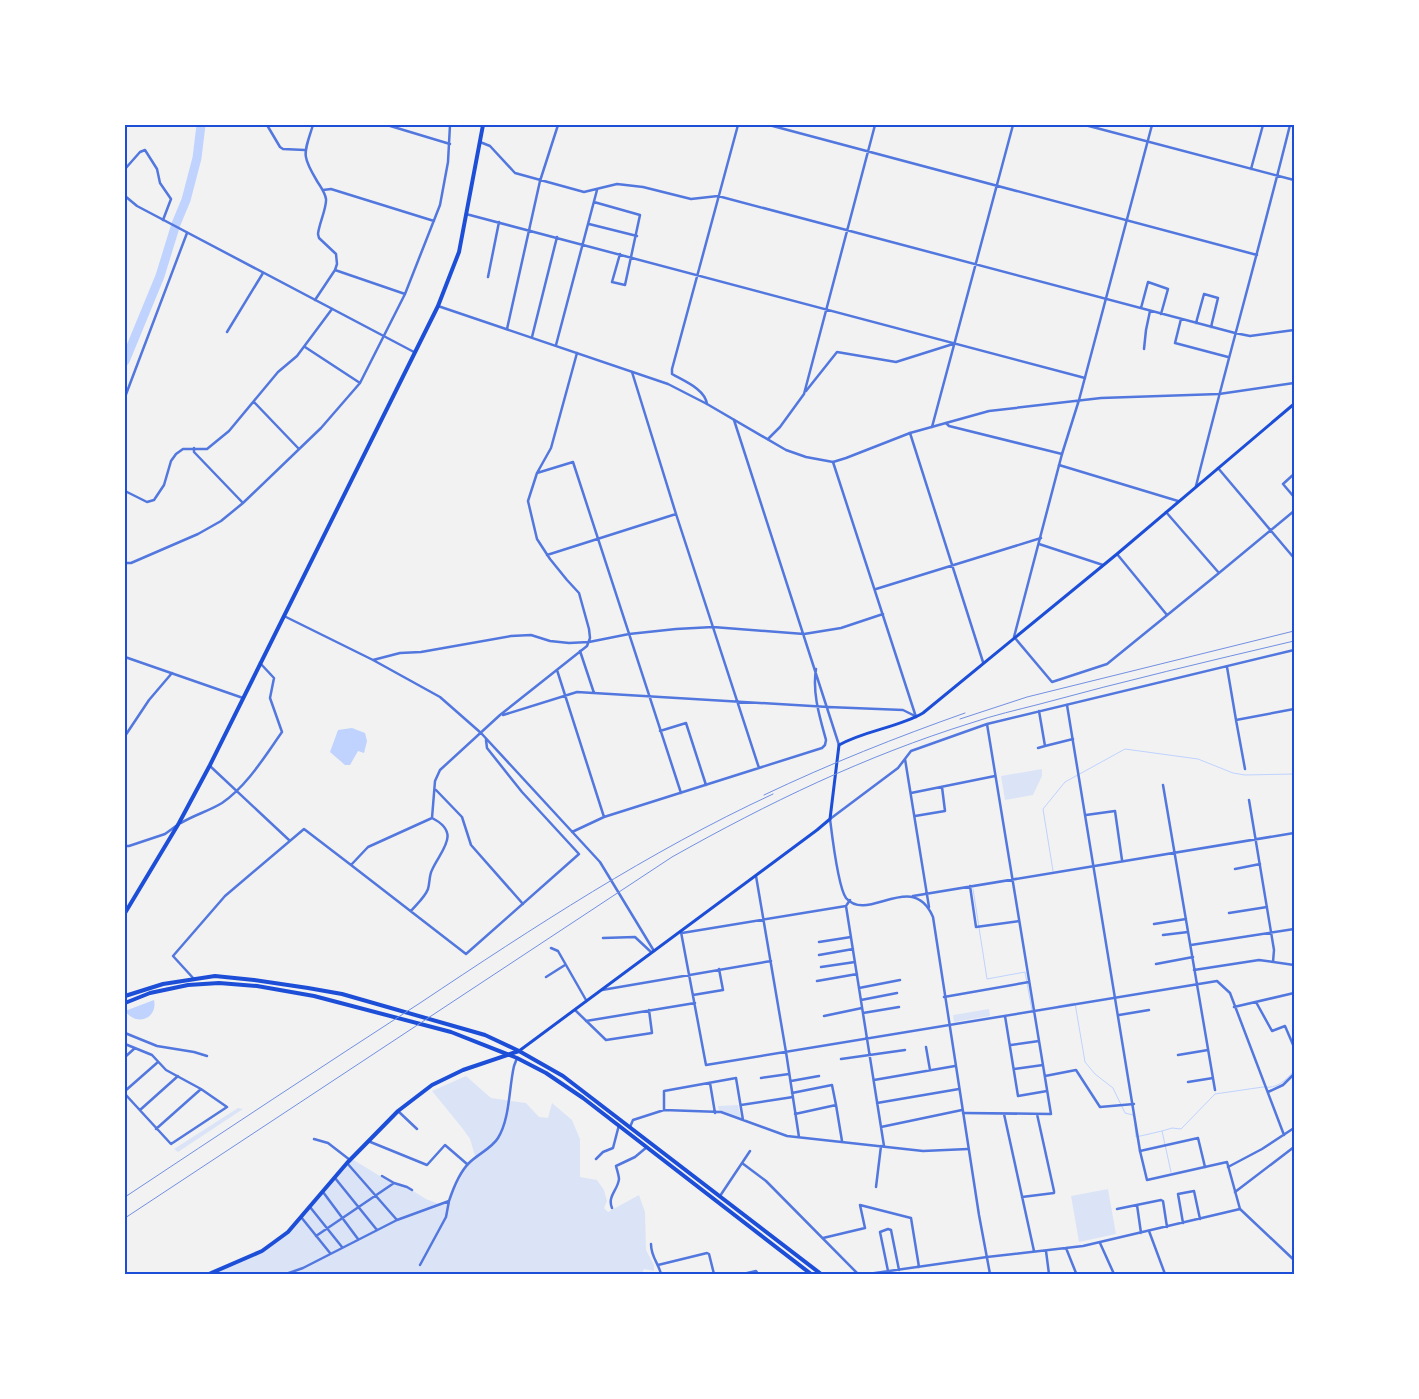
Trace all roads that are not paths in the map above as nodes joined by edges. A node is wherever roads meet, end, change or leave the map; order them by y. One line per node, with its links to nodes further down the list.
1 (267, 125): 19 (street)
2 (313, 125): 19 (street)
3 (387, 125): 18 (street)
4 (450, 125): 18 (street)
5 (483, 125): 17 (main road)
6 (558, 125): 25 (street)
7 (738, 125): 30 (street)
8 (769, 125): 20 (street)
9 (875, 125): 20 (street)
10 (1013, 125): 26 (street)
11 (1085, 125): 15 (street)
12 (1152, 125): 16 (street)
13 (1263, 125): 22 (street)
14 (1290, 125): 23 (street)
15 (1095, 126): 16 (street)
16 (1148, 141): 22 (street); 34 (street)
17 (480, 142): 25 (street); 32 (main road)
18 (450, 144): 35 (street)
19 (305, 150): 27 (street)
20 (869, 152): 26 (street); 39 (street)
21 (125, 169): 33 (street)
22 (1251, 169): 23 (street)
23 (1278, 176): 24 (street); 45 (street)
24 (1294, 180)
25 (540, 181): 28 (street); 38 (street)
26 (997, 186): 34 (street); 47 (street)
27 (323, 190): 35 (street); 48 (street)
28 (597, 190): 30 (street); 31 (street)
29 (125, 196): 33 (street)
30 (718, 196): 39 (street); 50 (street)
31 (594, 202): 37 (street); 41 (street)
32 (466, 214): 36 (street); 55 (main road)
33 (163, 220): 40 (street)
34 (1127, 220): 45 (street); 53 (street)
35 (434, 221): 52 (street)
36 (499, 222): 38 (street); 51 (street)
37 (589, 224): 41 (street); 43 (street)
38 (529, 230): 42 (street); 64 (street)
39 (847, 230): 47 (street); 58 (street)
40 (187, 233): 49 (street); 83 (street)
41 (637, 236): 46 (street)
42 (557, 237): 43 (street); 69 (street)
43 (583, 244): 44 (street); 71 (street)
44 (620, 254): 46 (street); 46 (street)
45 (1257, 255): 67 (street)
46 (632, 257): 50 (street)
47 (976, 264): 53 (street); 70 (street)
48 (335, 270): 52 (street); 54 (street)
49 (263, 273): 54 (street); 66 (street)
50 (698, 275): 58 (street); 86 (street)
51 (488, 277)
52 (405, 294): 68 (street)
53 (1106, 299): 56 (street); 78 (street)
54 (315, 300): 57 (street)
55 (438, 306): 64 (street); 74 (main road)
56 (1141, 308): 59 (street); 60 (street)
57 (332, 309): 68 (street); 72 (street)
58 (826, 309): 70 (street); 81 (street)
59 (1150, 311): 60 (street); 73 (street)
60 (1161, 314): 61 (street)
61 (1181, 319): 62 (street); 76 (street)
62 (1196, 323): 63 (street); 63 (street)
63 (1211, 327): 67 (street)
64 (507, 329): 69 (street)
65 (1294, 330): 67 (street)
66 (227, 332)
67 (1236, 333): 76 (street)
68 (384, 337): 74 (street); 79 (street)
69 (532, 337): 71 (street)
70 (955, 343): 78 (street); 81 (street); 90 (street)
71 (556, 345): 75 (street)
72 (304, 347): 79 (street); 85 (street)
73 (1144, 349)
74 (414, 352): 123 (main road)
75 (577, 353): 77 (street); 99 (street)
76 (1228, 358): 82 (street)
77 (632, 372): 86 (street); 108 (street)
78 (1085, 378): 84 (street)
79 (360, 383): 94 (street)
80 (1294, 383): 82 (street)
81 (804, 394): 92 (street)
82 (1219, 394): 84 (street); 101 (street)
83 (125, 396)
84 (1079, 400): 89 (street); 95 (street)
85 (254, 402): 93 (street); 94 (street)
86 (707, 404): 88 (street)
87 (1294, 404): 98 (main road)
88 (734, 419): 92 (street); 126 (street)
89 (946, 423): 90 (street); 95 (street)
90 (932, 427): 91 (street)
91 (910, 433): 96 (street); 118 (street)
92 (768, 439): 96 (street)
93 (194, 448): 102 (street); 105 (street)
94 (300, 448): 105 (street)
95 (1062, 454): 97 (street)
96 (833, 462): 120 (street)
97 (1059, 465): 104 (street); 110 (street)
98 (1218, 468): 101 (main road); 109 (street)
99 (537, 473): 111 (street); 114 (street)
100 (1294, 474): 103 (street)
101 (1196, 486): 104 (main road)
102 (125, 492)
103 (1294, 498)
104 (1178, 501): 106 (main road)
105 (243, 503): 116 (street)
106 (1166, 512): 113 (main road); 119 (street)
107 (1294, 512): 109 (street)
108 (676, 514): 111 (street); 124 (street)
109 (1272, 530): 115 (street); 119 (street)
110 (1041, 538): 112 (street); 118 (street)
111 (598, 539): 114 (street); 125 (street)
112 (1039, 544): 117 (street); 127 (street)
113 (1117, 554): 117 (main road); 122 (street)
114 (547, 555): 128 (street)
115 (1294, 558)
116 (125, 563)
117 (1103, 564): 127 (main road)
118 (952, 565): 120 (street); 134 (street)
119 (1219, 573): 122 (street)
120 (876, 589): 121 (street)
121 (883, 614): 126 (street); 150 (street)
122 (1167, 615): 127 (street)
123 (284, 616): 132 (street); 133 (main road)
124 (713, 627): 125 (street); 126 (street); 143 (street)
125 (629, 634): 128 (street); 141 (street)
126 (804, 634): 136 (street)
127 (1014, 638): 134 (main road)
128 (588, 642): 130 (street); 132 (street)
129 (1294, 650): 135 (street)
130 (580, 651): 137 (street); 139 (street)
131 (125, 656): 138 (street)
132 (373, 660): 154 (street)
133 (261, 662): 142 (main road); 170 (street)
134 (983, 662): 150 (main road)
135 (1227, 667): 144 (street); 151 (street)
136 (816, 669): 145 (street); 146 (street)
137 (558, 670): 140 (street); 149 (street)
138 (172, 673): 142 (street); 155 (street)
139 (594, 693): 140 (street); 141 (street)
140 (566, 695): 149 (street); 176 (street)
141 (648, 696): 143 (street); 153 (street)
142 (243, 698): 162 (main road)
143 (738, 702): 145 (street); 163 (street)
144 (1067, 704): 148 (street); 157 (street)
145 (818, 707): 146 (street); 163 (street)
146 (828, 707): 150 (street); 158 (street)
147 (1294, 710): 151 (street)
148 (1039, 712): 152 (street); 159 (street)
149 (500, 716): 154 (street)
150 (916, 717): 158 (main road)
151 (1236, 720): 164 (street)
152 (987, 724): 161 (street); 165 (street)
153 (660, 731): 166 (street); 171 (street)
154 (481, 733): 156 (street); 169 (street)
155 (125, 736)
156 (486, 738): 180 (street); 197 (street)
157 (1073, 739): 159 (street); 174 (street)
158 (839, 745): 178 (main road)
159 (1045, 746): 160 (street)
160 (1038, 748)
161 (905, 759): 172 (street); 178 (street)
162 (210, 765): 170 (street); 179 (main road)
163 (759, 768): 166 (street)
164 (1245, 769)
165 (996, 776): 168 (street); 192 (street)
166 (706, 785): 171 (street)
167 (1163, 786): 185 (street)
168 (942, 787): 172 (street); 175 (street)
169 (436, 790): 177 (street); 197 (street)
170 (237, 791): 179 (street); 183 (street)
171 (681, 793): 176 (street)
172 (911, 793): 175 (street)
173 (1250, 800): 182 (street)
174 (1086, 815): 186 (street); 187 (street)
175 (915, 816): 194 (street)
176 (604, 817): 180 (street)
177 (432, 818): 189 (street); 201 (street)
178 (830, 819): 191 (main road); 196 (street)
179 (179, 823): 184 (street); 202 (main road)
180 (571, 832): 219 (street)
181 (1294, 832): 182 (street)
182 (1256, 839): 185 (street); 188 (street)
183 (289, 840): 189 (street); 234 (street)
184 (125, 846)
185 (1174, 851): 186 (street); 204 (street)
186 (1122, 860): 187 (street)
187 (1094, 864): 192 (street); 247 (street)
188 (1260, 864): 190 (street); 200 (street)
189 (351, 865): 201 (street)
190 (1235, 869)
191 (756, 876): 205 (street); 209 (main road)
192 (1012, 878): 193 (street); 206 (street)
193 (970, 886): 194 (street); 206 (street)
194 (927, 893): 195 (street); 199 (street)
195 (913, 896): 196 (street); 199 (street)
196 (850, 900): 198 (street)
197 (522, 904): 201 (street)
198 (846, 906): 205 (street); 213 (street)
199 (929, 907): 246 (street)
200 (1267, 907): 203 (street); 211 (street)
201 (411, 911)
202 (125, 912)
203 (1229, 913)
204 (1186, 919): 207 (street); 210 (street)
205 (764, 920): 209 (street); 222 (street)
206 (1019, 920): 237 (street)
207 (1154, 924)
208 (1294, 929): 211 (street)
209 (681, 932): 219 (main road); 231 (street)
210 (1188, 932): 212 (street); 216 (street)
211 (1271, 933): 216 (street); 224 (street)
212 (1163, 936)
213 (851, 937): 215 (street); 218 (street)
214 (603, 938): 219 (street)
215 (819, 942)
216 (1191, 945): 221 (street)
217 (551, 948): 226 (street)
218 (853, 949): 220 (street); 223 (street)
219 (653, 951): 241 (main road)
220 (819, 955)
221 (1193, 957): 225 (street); 230 (street)
222 (771, 961): 229 (street); 277 (street)
223 (855, 962): 228 (street); 232 (street)
224 (1273, 962): 227 (street); 230 (street)
225 (1156, 964)
226 (565, 965): 233 (street); 248 (street)
227 (1294, 965)
228 (821, 967)
229 (720, 969): 231 (street); 244 (street)
230 (1194, 970): 239 (street)
231 (689, 974): 241 (street); 244 (street)
232 (857, 974): 236 (street); 240 (street)
233 (546, 977)
234 (194, 978): 238 (street); 245 (main road); 276 (main road)
235 (900, 980): 240 (street)
236 (817, 981)
237 (1029, 982): 246 (street); 259 (street)
238 (197, 985): 251 (main road); 279 (main road)
239 (1197, 985): 247 (street); 254 (street); 275 (street)
240 (859, 988): 249 (street)
241 (600, 990): 248 (main road)
242 (897, 993): 249 (street)
243 (1294, 994): 250 (street)
244 (693, 995): 252 (street)
245 (125, 996)
246 (944, 997): 265 (street)
247 (1116, 998): 259 (street); 261 (street)
248 (586, 1000): 256 (main road)
249 (861, 1000): 255 (street)
250 (1256, 1002): 254 (street); 272 (street)
251 (125, 1003)
252 (695, 1003): 257 (street); 277 (street)
253 (899, 1007): 260 (street)
254 (1234, 1007): 306 (street)
255 (862, 1008): 260 (street); 262 (street)
256 (574, 1009): 264 (street); 276 (main road)
257 (648, 1010): 264 (street); 264 (street)
258 (1149, 1010): 261 (street)
259 (1034, 1012): 263 (street); 268 (street)
260 (863, 1013): 267 (street)
261 (1119, 1015): 309 (street)
262 (824, 1016)
263 (1005, 1016): 265 (street); 270 (street)
264 (586, 1021)
265 (949, 1025): 267 (street); 287 (street)
266 (125, 1033): 281 (street)
267 (867, 1038): 277 (street); 278 (street)
268 (1039, 1041): 270 (street); 286 (street)
269 (125, 1044): 273 (street)
270 (1010, 1046): 288 (street)
271 (926, 1047): 289 (street)
272 (1294, 1047)
273 (135, 1048): 282 (street); 285 (street)
274 (905, 1050): 278 (street)
275 (1208, 1050): 280 (street); 296 (street)
276 (518, 1051): 279 (main road); 323 (main road)
277 (786, 1052): 290 (street)
278 (870, 1054): 284 (street); 297 (street)
279 (507, 1055): 283 (main road); 314 (main road)
280 (1178, 1055)
281 (207, 1056)
282 (125, 1057)
283 (516, 1058): 321 (main road); 341 (street)
284 (841, 1059)
285 (158, 1062): 292 (street); 305 (street)
286 (1043, 1065): 288 (street); 294 (street)
287 (955, 1066): 289 (street); 302 (street)
288 (1014, 1069): 304 (street)
289 (930, 1070): 297 (street)
290 (790, 1074): 295 (street); 298 (street)
291 (1294, 1074): 306 (street)
292 (178, 1076): 301 (street); 312 (street)
293 (819, 1076): 298 (street)
294 (1045, 1076): 304 (street); 309 (street)
295 (761, 1078)
296 (1213, 1078): 299 (street); 303 (street)
297 (874, 1080): 308 (street)
298 (791, 1081): 307 (street)
299 (1188, 1082)
300 (710, 1083): 310 (street); 313 (street); 316 (street)
301 (201, 1089): 324 (street); 324 (street)
302 (959, 1089): 308 (street); 315 (street)
303 (1215, 1090)
304 (1047, 1091): 319 (street)
305 (125, 1092): 312 (street)
306 (1268, 1092): 327 (street)
307 (792, 1095): 310 (street); 311 (street); 317 (street)
308 (877, 1103): 322 (street)
309 (1134, 1104): 337 (street)
310 (741, 1105): 320 (street)
311 (836, 1105): 317 (street); 331 (street)
312 (140, 1110): 324 (street)
313 (664, 1110): 316 (street); 323 (street)
314 (398, 1111): 326 (street); 330 (main road)
315 (962, 1112): 318 (street); 322 (street); 335 (street)
316 (715, 1113): 320 (street)
317 (795, 1114): 328 (street)
318 (1004, 1114): 319 (street); 353 (street)
319 (1038, 1114): 353 (street)
320 (743, 1120): 328 (street)
321 (619, 1125): 333 (main road); 338 (street)
322 (881, 1126): 332 (street)
323 (630, 1127): 352 (main road)
324 (156, 1128)
325 (1294, 1128): 327 (street)
326 (417, 1129)
327 (1284, 1135): 343 (street)
328 (799, 1137): 331 (street)
329 (314, 1139): 339 (street)
330 (368, 1141): 339 (main road); 341 (street)
331 (842, 1142): 332 (street)
332 (882, 1146): 335 (street); 347 (street)
333 (647, 1147): 358 (street); 395 (main road)
334 (1294, 1147): 350 (street)
335 (968, 1149): 381 (street)
336 (750, 1151): 340 (street)
337 (1140, 1151): 342 (street); 342 (street)
338 (596, 1159)
339 (348, 1161): 345 (main road); 351 (street)
340 (742, 1163): 352 (street); 372 (street)
341 (467, 1164): 354 (street)
342 (1205, 1167): 343 (street)
343 (1228, 1167): 350 (street)
344 (382, 1176): 346 (street)
345 (334, 1178): 349 (main road); 357 (street)
346 (394, 1183): 348 (street); 351 (street)
347 (876, 1186)
348 (412, 1190)
349 (323, 1192): 356 (main road); 362 (street)
350 (1235, 1192): 360 (street)
351 (376, 1195): 357 (street); 364 (street)
352 (720, 1196): 396 (main road)
353 (1022, 1197): 379 (street)
354 (449, 1201): 364 (street); 383 (street)
355 (1137, 1205): 359 (street); 366 (street); 370 (street)
356 (310, 1207): 361 (main road); 367 (street)
357 (358, 1207): 362 (street); 368 (street)
358 (612, 1208)
359 (1117, 1209)
360 (1240, 1209): 363 (street); 382 (street)
361 (301, 1217): 371 (street); 388 (main road)
362 (342, 1218): 367 (street); 373 (street)
363 (1200, 1219): 365 (street); 365 (street)
364 (397, 1220): 368 (street)
365 (1183, 1223): 366 (street)
366 (1167, 1226): 369 (street)
367 (327, 1228): 371 (street); 376 (street)
368 (377, 1230): 373 (street)
369 (1150, 1231): 370 (street); 403 (street)
370 (1141, 1233): 374 (street)
371 (316, 1236): 380 (street)
372 (823, 1238): 385 (street); 397 (street)
373 (358, 1239): 376 (street)
374 (1100, 1242): 377 (street); 402 (street)
375 (651, 1244): 384 (street)
376 (342, 1247): 380 (street)
377 (1066, 1248): 378 (street); 401 (street)
378 (1046, 1251): 379 (street); 400 (street)
379 (1034, 1252): 381 (street)
380 (330, 1254): 390 (street)
381 (987, 1257): 385 (street); 399 (street)
382 (1294, 1260)
383 (420, 1265)
384 (658, 1265): 391 (street); 392 (street)
385 (918, 1267): 386 (street)
386 (899, 1270): 387 (street); 387 (street)
387 (888, 1271): 398 (street)
388 (215, 1273): 389 (main road)
389 (208, 1274)
390 (286, 1274)
391 (661, 1274)
392 (714, 1274)
393 (743, 1274): 394 (street)
394 (758, 1274)
395 (811, 1274)
396 (821, 1274)
397 (858, 1274)
398 (868, 1274)
399 (990, 1274)
400 (1050, 1274)
401 (1065, 1274)
402 (1114, 1274)
403 (1165, 1274)

